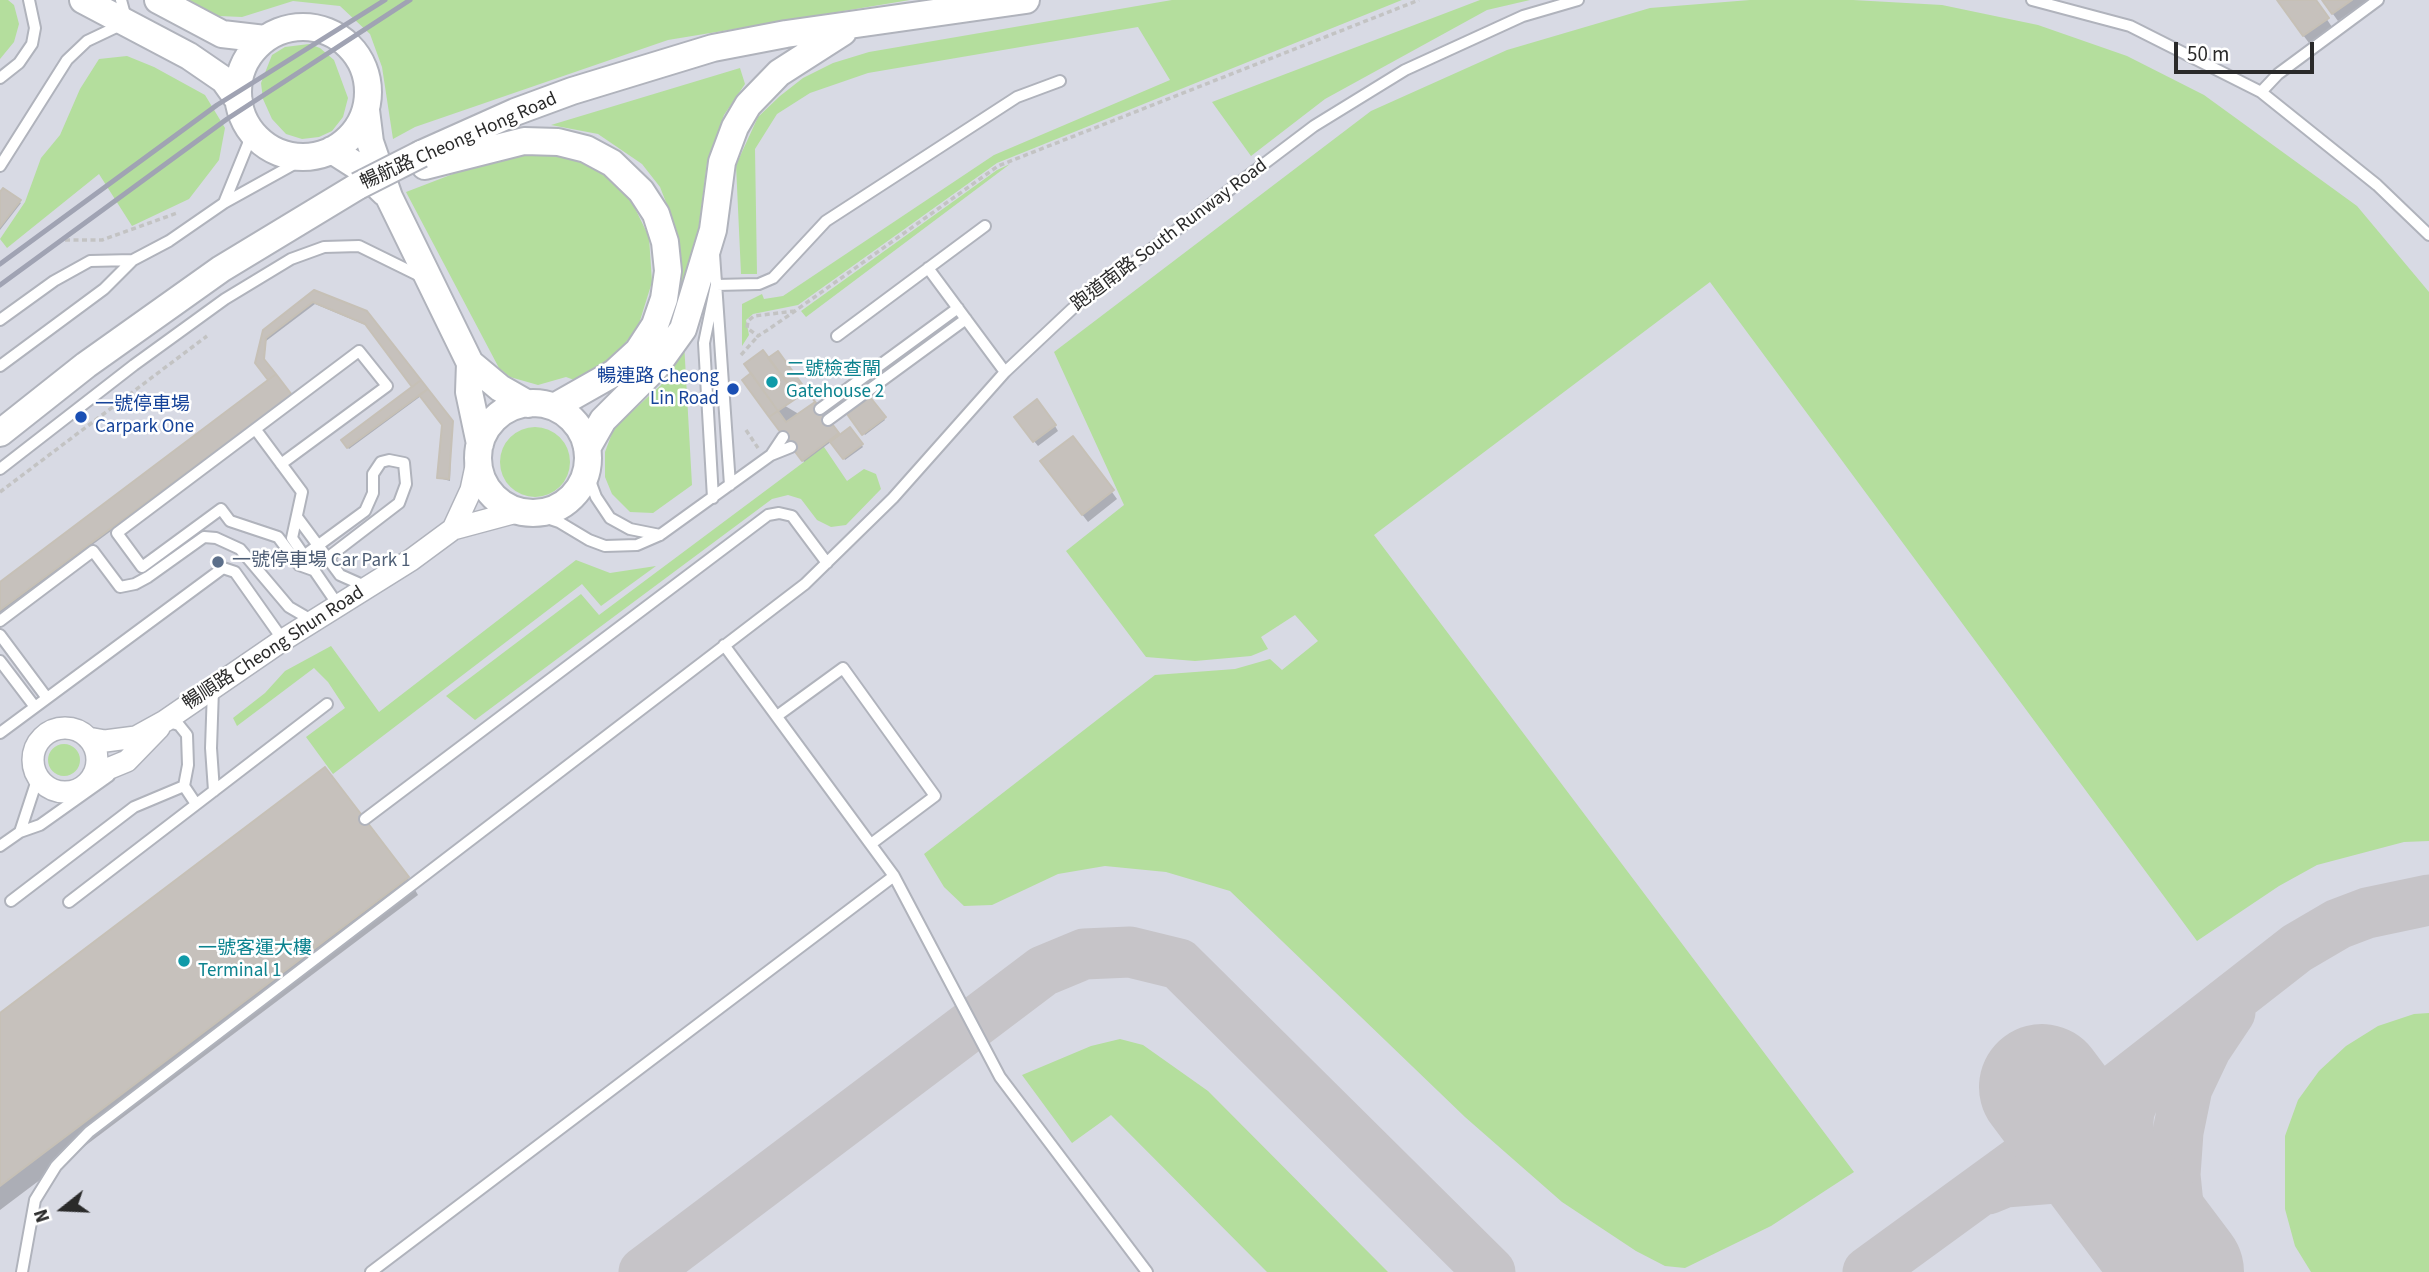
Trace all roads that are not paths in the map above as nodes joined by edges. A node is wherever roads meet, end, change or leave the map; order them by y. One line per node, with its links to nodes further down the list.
1 (29, 0): 11 (lane)
2 (83, 0): 8 (street)
3 (158, 0): 10 (street)
4 (1026, 0): 9 (street, 暢航路 Cheong Hong Road)
5 (1578, 0): 36 (lane, 跑道南路 South Runway Road)
6 (2032, 0): 13 (lane)
7 (2378, 0): 13 (lane)
8 (124, 11): 14 (street); 20 (lane)
9 (857, 25): 19 (street, 暢航路 Cheong Hong Road); 24 (street)
10 (265, 39): 14 (street); 15 (street)
11 (0, 78)
12 (1060, 81): 29 (lane)
13 (2261, 92): 25 (lane)
14 (239, 101): 16 (street)
15 (366, 110): 17 (street); 21 (street)
16 (248, 126): 18 (street); 22 (lane)
17 (332, 150): 18 (street); 21 (street)
18 (307, 157): 22 (lane)
19 (423, 160): 38 (street); 42 (street, 暢航路 Cheong Hong Road, bridge)
20 (0, 166)
21 (389, 197): 28 (street)
22 (225, 203): 26 (lane)
23 (985, 226): 27 (lane)
24 (713, 230): 29 (lane); 47 (street)
25 (2429, 235)
26 (133, 260): 32 (lane); 35 (lane)
27 (928, 268): 30 (lane); 33 (lane)
28 (434, 285): 34 (street); 49 (lane)
29 (716, 285): 50 (lane); 51 (lane)
30 (958, 308): 31 (lane); 39 (lane)
31 (966, 319): 36 (lane); 40 (lane)
32 (0, 320)
33 (836, 336)
34 (470, 363): 37 (street); 45 (street)
35 (0, 366)
36 (1005, 372): 59 (lane, 跑道南路 South Runway Road)
37 (528, 404): 38 (street); 45 (street)
38 (554, 407): 47 (street)
39 (820, 409)
40 (828, 420)
41 (256, 430): 48 (lane); 48 (lane); 60 (lane)
42 (0, 433)
43 (783, 437): 46 (lane)
44 (791, 447): 46 (lane)
45 (479, 450): 52 (street); 54 (street, 暢順路 Cheong Shun Road)
46 (771, 455): 50 (lane)
47 (587, 459): 52 (street); 55 (lane)
48 (281, 464): 53 (lane)
49 (0, 469)
50 (730, 485): 51 (lane)
51 (713, 498): 55 (lane)
52 (526, 512): 54 (street, 暢順路 Cheong Shun Road); 55 (lane)
53 (297, 517): 56 (lane); 57 (lane)
54 (453, 529): 61 (street, 暢順路 Cheong Shun Road)
55 (660, 535)
56 (318, 546): 57 (lane); 58 (lane); 58 (lane)
57 (305, 555): 60 (lane)
58 (327, 559): 61 (lane)
59 (827, 563): 67 (lane, 跑道南路 South Runway Road); 83 (lane)
60 (313, 570): 62 (lane)
61 (367, 587): 62 (street, 暢順路 Cheong Shun Road)
62 (338, 605): 64 (street, 暢順路 Cheong Shun Road)
63 (0, 621): 64 (lane)
64 (313, 621): 66 (street, 暢順路 Cheong Shun Road)
65 (0, 635): 70 (lane)
66 (283, 640): 69 (street, 暢順路 Cheong Shun Road); 70 (lane)
67 (724, 645): 73 (lane); 90 (lane, 跑道南路 South Runway Road)
68 (0, 661): 72 (lane)
69 (214, 686): 74 (street, 暢順路 Cheong Shun Road); 81 (lane)
70 (47, 698): 72 (lane)
71 (327, 704): 81 (lane)
72 (35, 707): 75 (lane)
73 (777, 716): 85 (lane); 85 (lane)
74 (165, 722): 76 (street, 暢順路 Cheong Shun Road); 77 (street, 暢順路 Cheong Shun Road); 80 (lane)
75 (0, 733)
76 (88, 738): 78 (street); 79 (street, 暢順路 Cheong Shun Road)
77 (127, 761): 78 (street, 暢順路 Cheong Shun Road); 84 (lane)
78 (93, 775): 79 (street, 暢順路 Cheong Shun Road)
79 (38, 777): 84 (lane)
80 (184, 786): 82 (lane); 88 (lane)
81 (214, 791): 82 (lane)
82 (196, 804): 89 (lane)
83 (365, 819)
84 (20, 832): 86 (lane)
85 (871, 844): 87 (lane)
86 (0, 846)
87 (894, 876): 91 (lane); 92 (lane)
88 (11, 901)
89 (69, 902)
90 (22, 1272)
91 (370, 1272)
92 (1147, 1272)

